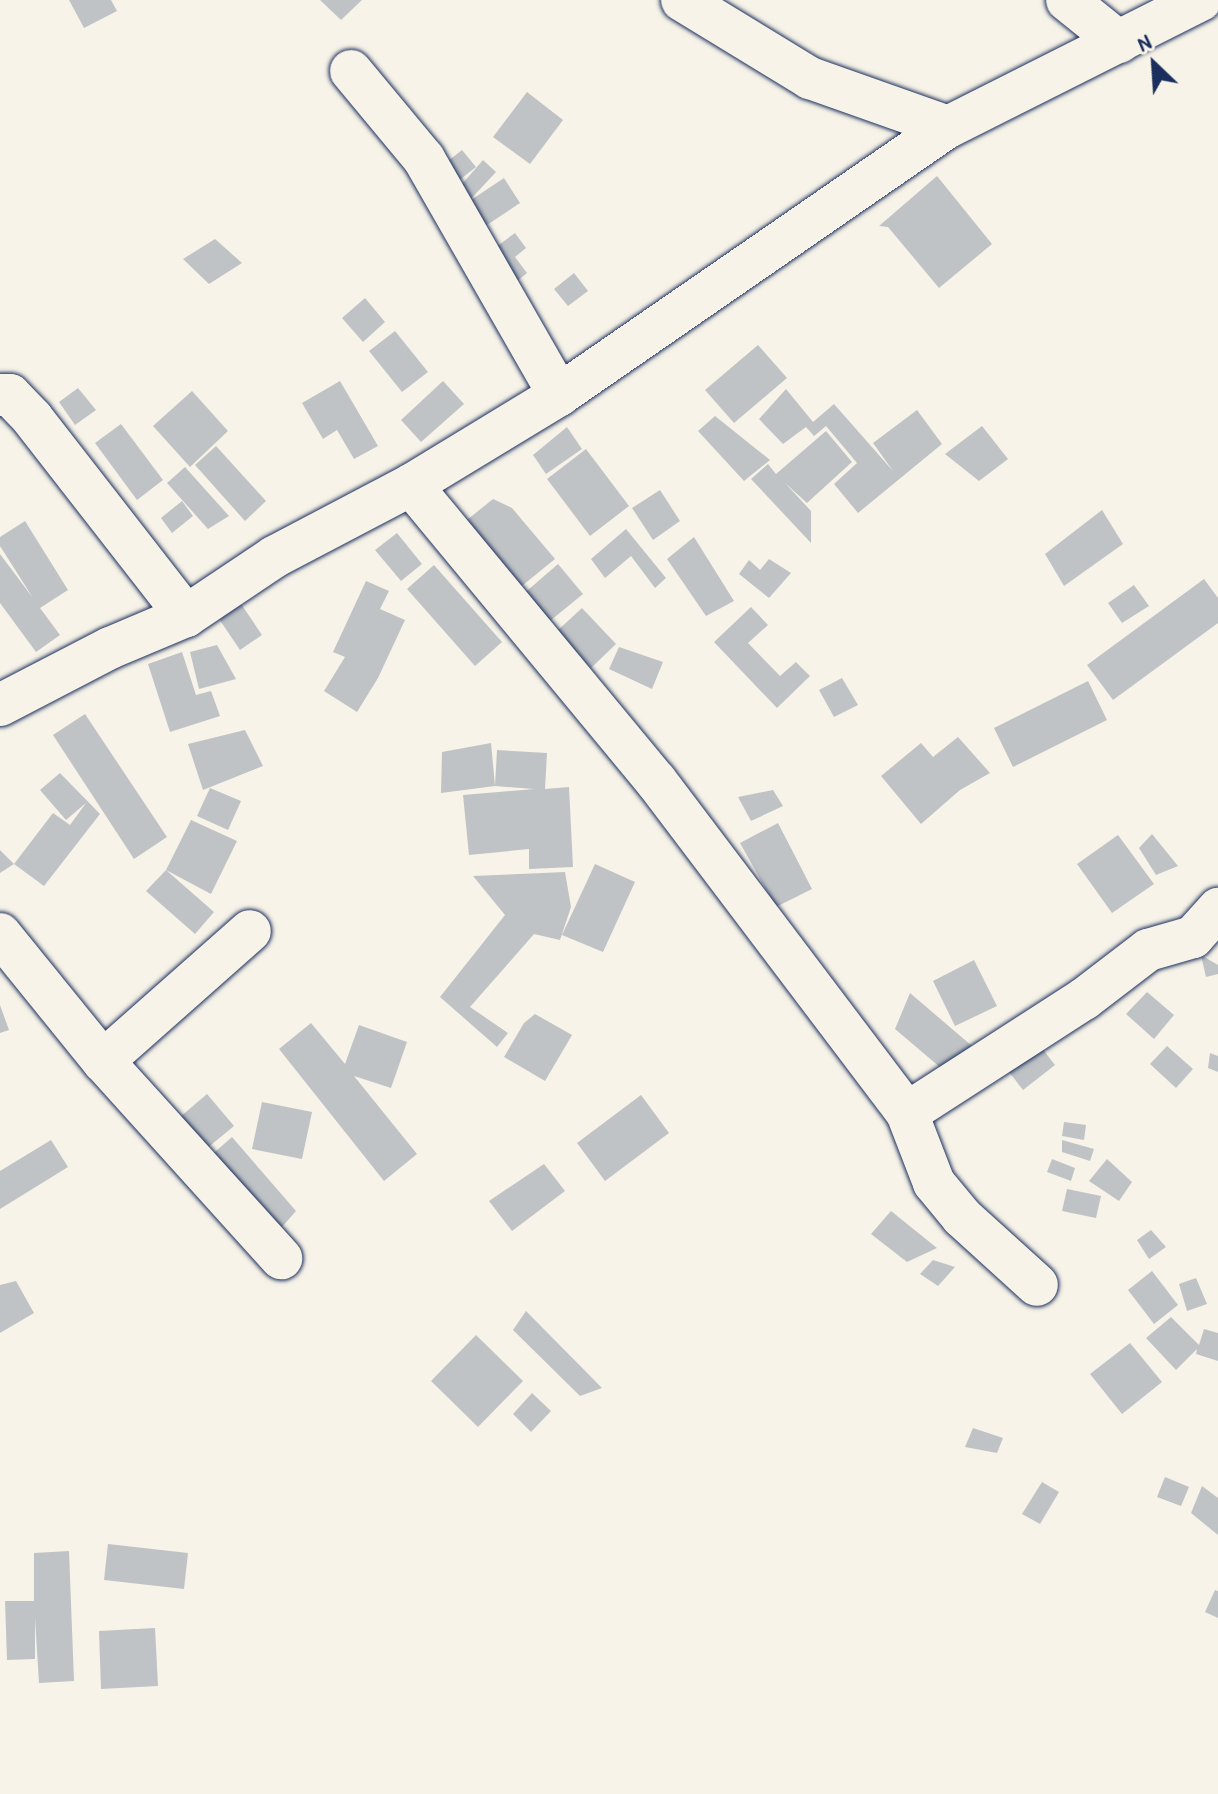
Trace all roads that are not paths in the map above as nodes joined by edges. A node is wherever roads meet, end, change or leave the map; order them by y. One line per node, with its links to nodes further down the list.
1 (682, 0): 6 (street)
2 (1067, 0): 4 (street)
3 (1201, 0): 4 (street)
4 (1119, 42): 6 (street)
5 (351, 71): 8 (street)
6 (948, 127): 8 (street)
7 (0, 395): 10 (street)
8 (559, 395): 9 (street)
9 (411, 485): 10 (street); 16 (street)
10 (186, 616): 11 (street)
11 (0, 705)
12 (1218, 909): 16 (street)
13 (250, 931): 15 (street)
14 (0, 934): 15 (street)
15 (103, 1061): 17 (street)
16 (907, 1113): 18 (street)
17 (281, 1258)
18 (1037, 1285)

